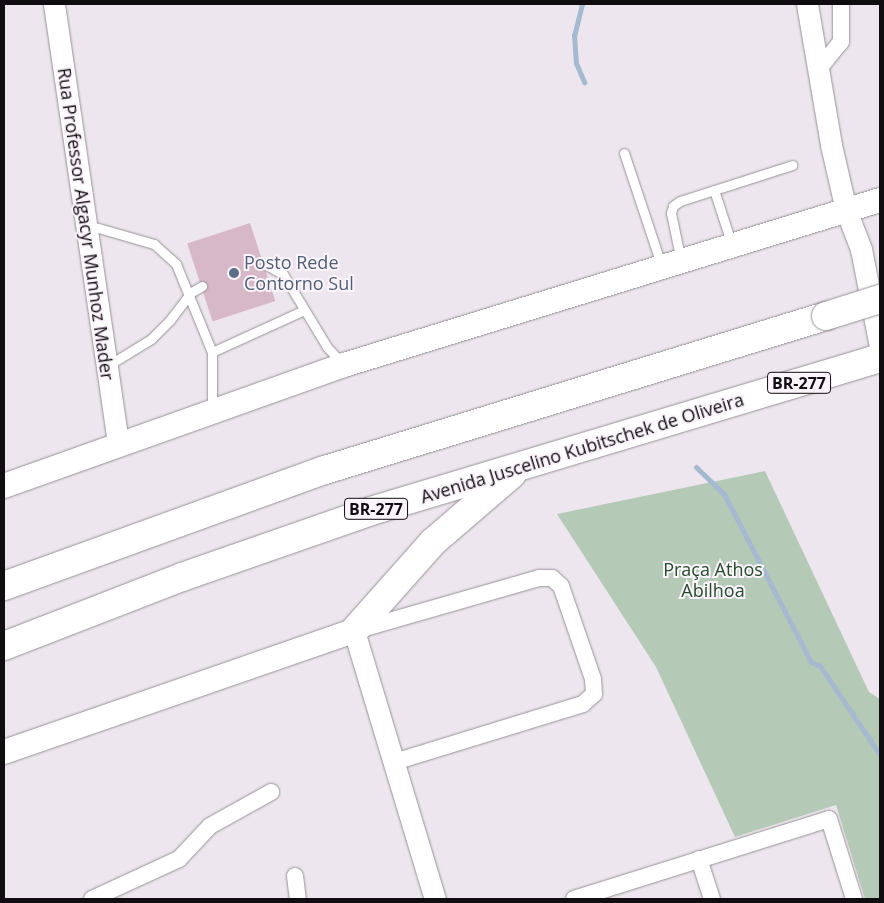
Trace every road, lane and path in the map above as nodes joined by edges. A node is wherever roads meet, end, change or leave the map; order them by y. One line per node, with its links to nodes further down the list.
1 (54, 4): 10 (street, Rua Professor Algacyr Munhoz Mader)
2 (807, 4): 4 (street)
3 (841, 4): 4 (street)
4 (818, 70): 9 (street)
5 (624, 153): 12 (lane)
6 (792, 165): 7 (lane)
7 (714, 190): 11 (lane); 12 (lane)
8 (880, 200): 9 (main road)
9 (846, 210): 11 (main road); 18 (street)
10 (86, 224): 15 (lane); 22 (street, Rua Professor Algacyr Munhoz Mader)
11 (733, 245): 12 (main road)
12 (672, 264): 21 (main road)
13 (266, 265): 17 (lane)
14 (202, 286): 15 (lane)
15 (190, 293): 19 (lane); 22 (lane)
16 (880, 299): 27 (highway, bridge)
17 (304, 310): 19 (lane); 21 (lane)
18 (880, 347)
19 (212, 352): 23 (lane)
20 (880, 358): 25 (highway, Avenida Juscelino Kubitschek de Oliveira / BR-277)
21 (344, 365): 23 (main road)
22 (107, 367): 24 (street, Rua Professor Algacyr Munhoz Mader)
23 (212, 410): 24 (main road)
24 (118, 444): 26 (main road)
25 (525, 464): 28 (highway); 29 (highway, Avenida Juscelino Kubitschek de Oliveira / BR-277)
26 (4, 486)
27 (4, 586)
28 (354, 631): 30 (main road); 31 (street); 31 (street)
29 (4, 646)
30 (4, 752)
31 (394, 762): 37 (street)
32 (271, 792): 35 (street)
33 (700, 859): 38 (street); 39 (street); 40 (street)
34 (295, 876): 36 (street)
35 (91, 899)
36 (298, 899)
37 (436, 899)
38 (574, 899)
39 (712, 899)
40 (854, 899)

